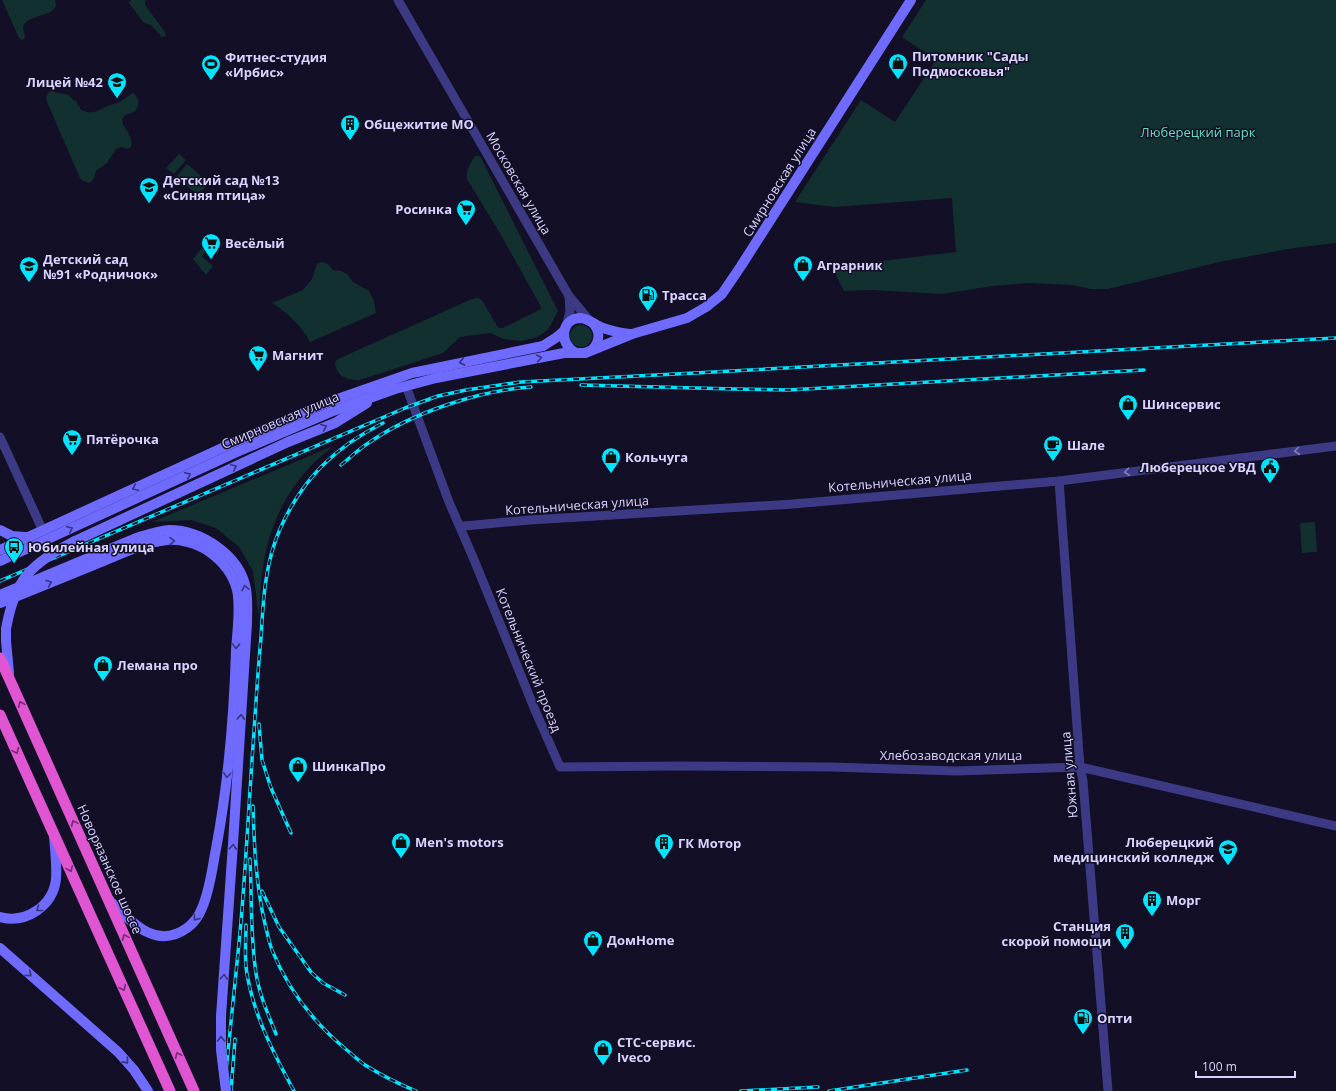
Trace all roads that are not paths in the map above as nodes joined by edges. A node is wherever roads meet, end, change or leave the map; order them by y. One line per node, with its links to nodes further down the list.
1 (398, 0): 3 (street, Московская улица)
2 (912, 0): 6 (main road, Смирновская улица)
3 (569, 296): 4 (street, Московская улица); 5 (street)
4 (591, 321): 5 (main road, Смирновская улица); 6 (main road, Смирновская улица); 7 (main road)
5 (565, 329): 8 (main road); 17 (main road, Смирновская улица, one-way to 17)
6 (632, 334): 7 (main road, Смирновская улица)
7 (593, 349): 8 (main road, Смирновская улица)
8 (576, 353): 9 (main road, Смирновская улица, one-way to 8)
9 (406, 386): 10 (main road, Смирновская улица); 13 (street, Котельнический проезд)
10 (384, 392): 19 (main road, Смирновская улица, one-way to 10); 24 (main road, one-way to 10, bridge)
11 (0, 437): 17 (street)
12 (1336, 446): 14 (street, Котельническая улица, one-way to 14)
13 (435, 462): 15 (street, Котельнический проезд); 20 (street, Котельнический проезд)
14 (1059, 481): 15 (street, Котельническая улица); 27 (street, Южная улица)
15 (464, 526): 20 (street, Котельнический проезд)
16 (0, 530): 18 (main road)
17 (43, 531): 18 (main road, Смирновская улица)
18 (29, 537): 19 (main road, Смирновская улица)
19 (4, 554)
20 (475, 562): 26 (street, Котельнический проезд)
21 (0, 595): 36 (main road, one-way to 21, bridge)
22 (0, 602): 30 (main road, one-way to 30)
23 (0, 658): 24 (highway, Новорязанское шоссе)
24 (9, 679): 30 (highway, Новорязанское шоссе, one-way to 24)
25 (0, 715): 29 (highway, one-way to 29)
26 (560, 767): 27 (street, Хлебозаводская улица)
27 (1080, 767): 28 (street, Хлебозаводская улица); 37 (street, Южная улица)
28 (1336, 826)
29 (54, 834): 31 (main road, one-way to 31); 34 (highway, one-way to 34)
30 (107, 897): 35 (highway, Новорязанское шоссе, one-way to 30)
31 (0, 917)
32 (0, 948): 33 (main road, one-way to 33)
33 (148, 1091)
34 (170, 1091)
35 (194, 1091)
36 (226, 1091)
37 (1108, 1091)

